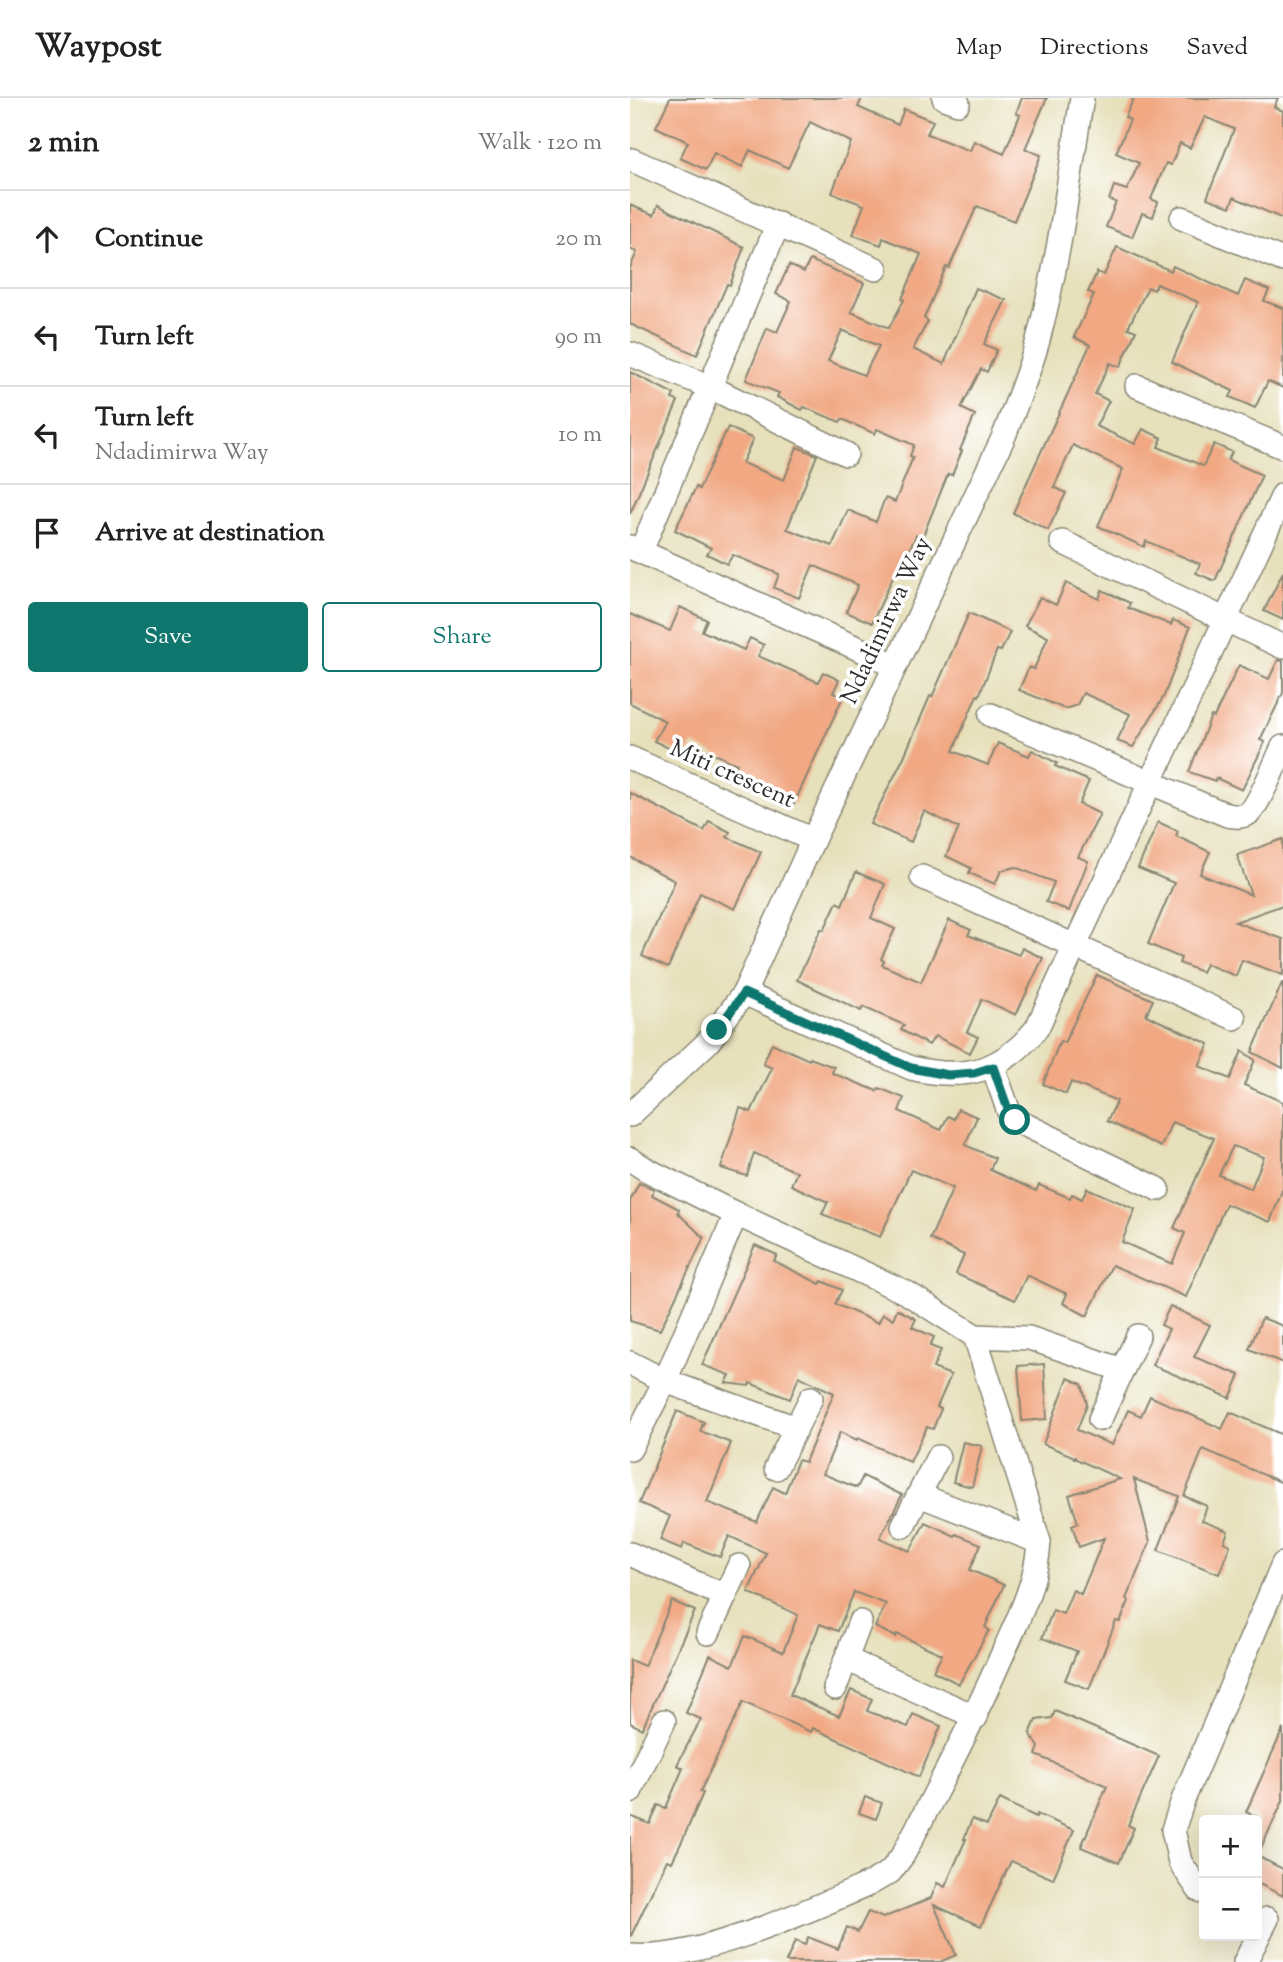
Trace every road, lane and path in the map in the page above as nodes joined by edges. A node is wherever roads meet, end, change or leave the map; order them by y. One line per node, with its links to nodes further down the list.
1 (1082, 98): 17 (street, Ndadimirwa Way)
2 (632, 160): 4 (street)
3 (1182, 218): 5 (street)
4 (778, 224): 6 (street); 9 (street)
5 (1283, 260)
6 (876, 269)
7 (630, 354): 9 (street)
8 (1137, 386): 10 (street)
9 (710, 387): 11 (street); 14 (street)
10 (1283, 447)
11 (846, 454)
12 (1283, 495): 15 (street)
13 (1062, 542): 15 (street)
14 (635, 549): 17 (street)
15 (1226, 618): 16 (street); 21 (street)
16 (1283, 648)
17 (895, 665): 22 (street, Ndadimirwa Way)
18 (991, 716): 21 (street)
19 (1283, 747): 21 (street)
20 (630, 758): 22 (street, Miti crescent)
21 (1150, 781): 24 (street)
22 (813, 840): 25 (street, Ndadimirwa Way)
23 (922, 877): 24 (street)
24 (1075, 945): 26 (street); 27 (street)
25 (744, 993): 27 (street); 28 (street, Ndadimirwa Way)
26 (1234, 1018)
27 (993, 1067): 30 (street)
28 (630, 1115)
29 (630, 1159): 31 (street)
30 (1158, 1189)
31 (736, 1214): 32 (street); 36 (street)
32 (975, 1336): 35 (street); 45 (street)
33 (1138, 1336): 35 (street)
34 (630, 1363): 36 (street)
35 (1122, 1370): 38 (street)
36 (665, 1381): 39 (street); 40 (street)
37 (811, 1398): 39 (street)
38 (1100, 1419)
39 (796, 1428): 42 (street)
40 (630, 1449)
41 (938, 1457): 43 (street)
42 (776, 1468)
43 (919, 1495): 44 (street); 45 (street)
44 (903, 1526)
45 (1039, 1542): 54 (street)
46 (630, 1554): 49 (street)
47 (1283, 1564): 58 (street)
48 (739, 1566): 49 (street)
49 (725, 1596): 51 (street)
50 (860, 1622): 52 (street)
51 (708, 1633)
52 (846, 1659): 53 (street); 54 (street)
53 (835, 1688)
54 (975, 1717): 60 (street)
55 (664, 1721): 56 (street)
56 (638, 1757): 57 (street)
57 (630, 1792)
58 (1199, 1890)
59 (1269, 1919): 62 (street)
60 (737, 1953): 61 (street)
61 (630, 1956)
62 (1245, 1962)

